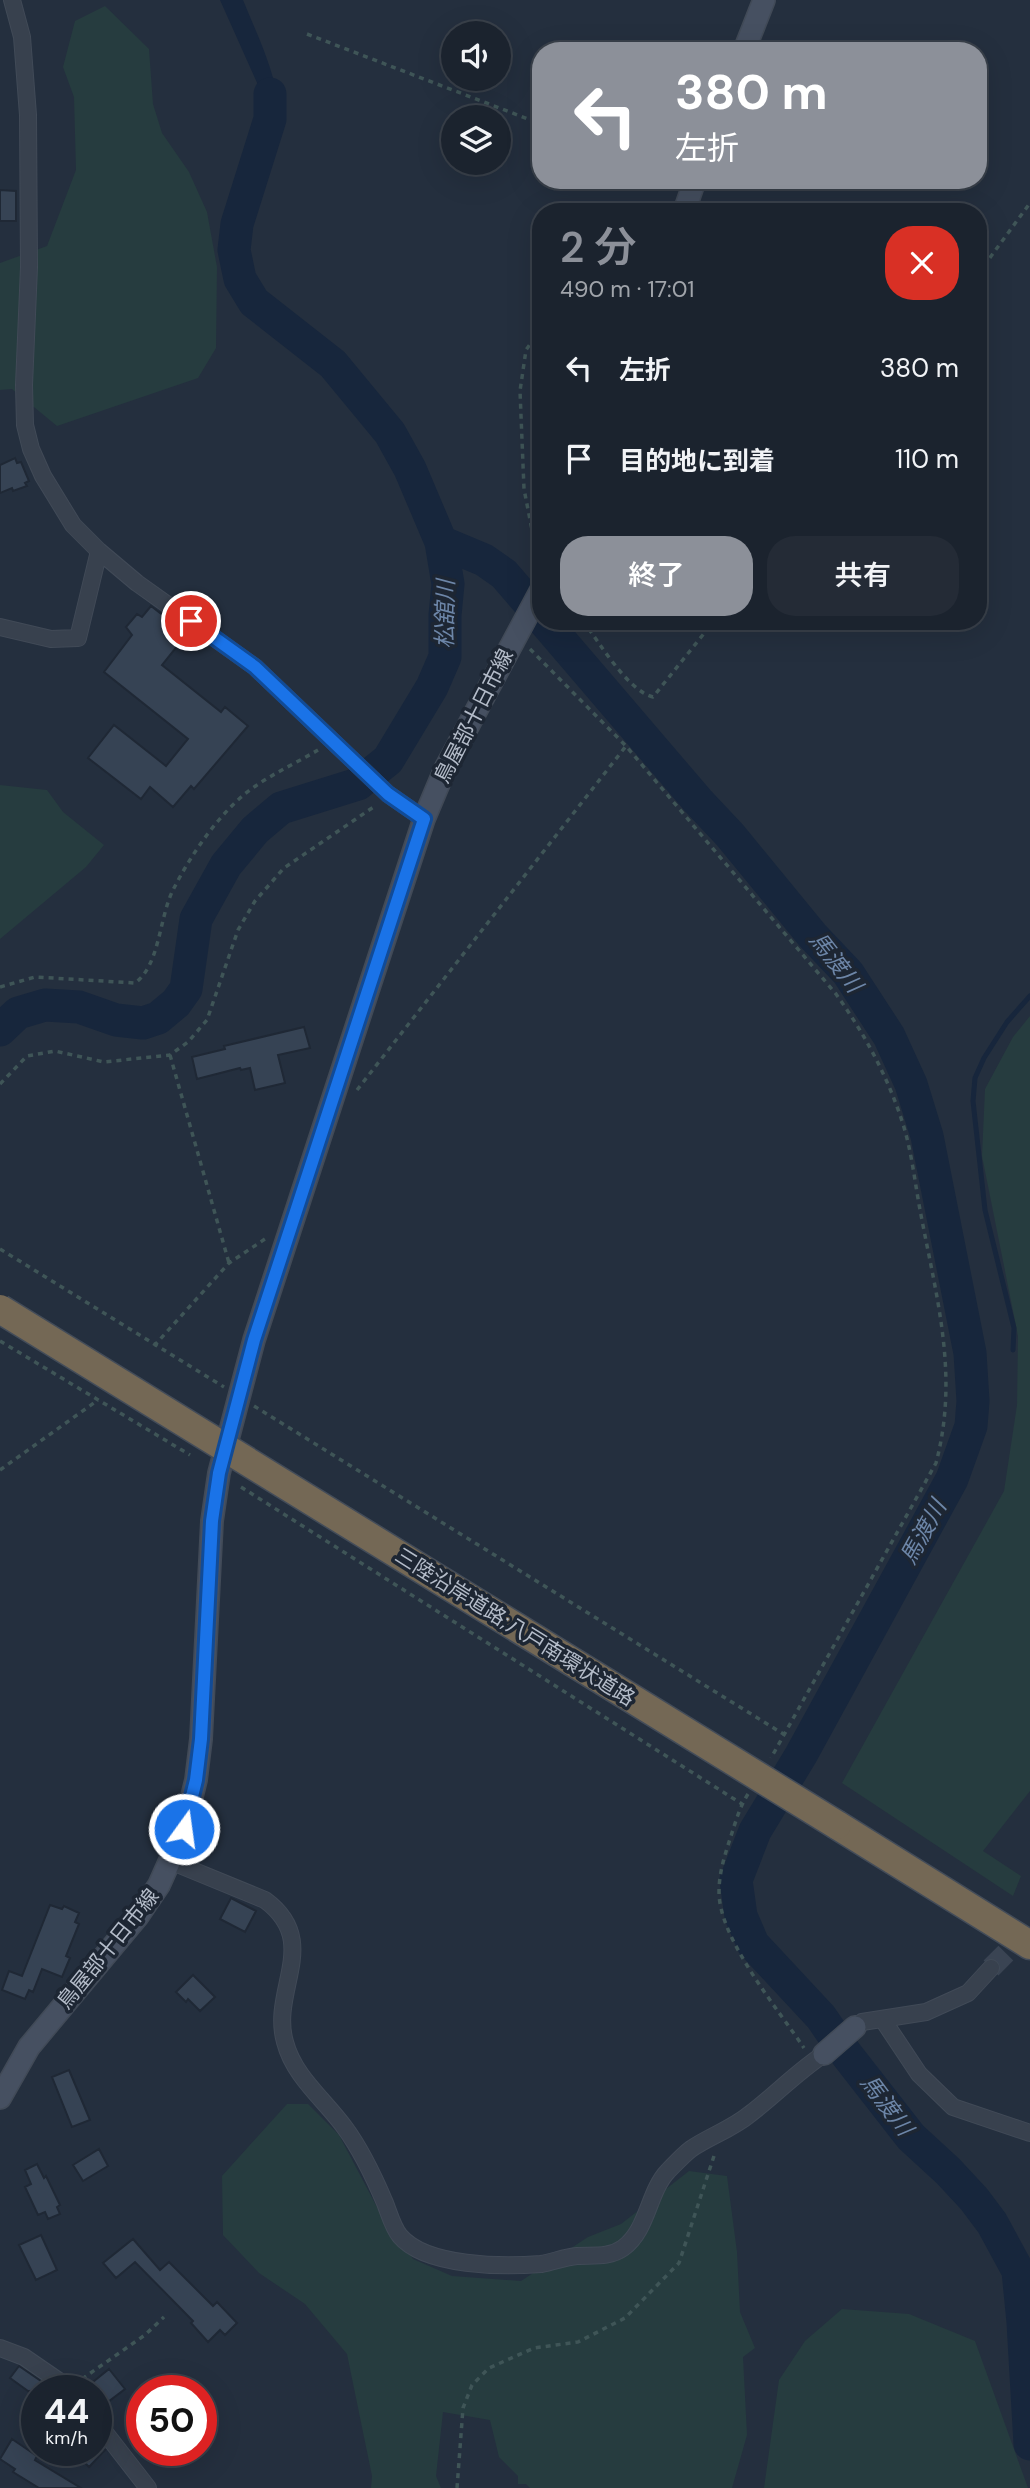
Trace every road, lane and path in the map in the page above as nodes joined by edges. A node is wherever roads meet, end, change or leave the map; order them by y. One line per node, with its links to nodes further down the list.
1 (12, 0): 10 (street)
2 (764, 0): 4 (main road)
3 (307, 34): 5 (path)
4 (748, 42)
5 (532, 121)
6 (1030, 203): 7 (path)
7 (987, 262)
8 (532, 342): 9 (path)
9 (532, 530)
10 (99, 551): 12 (street); 16 (street)
11 (532, 607): 13 (main road, 鳥屋部十日市線)
12 (0, 627)
13 (520, 629): 17 (path); 19 (main road, 鳥屋部十日市線)
14 (590, 630): 15 (path)
15 (706, 630)
16 (338, 745): 18 (street); 20 (path)
17 (626, 746): 23 (path); 34 (path)
18 (386, 792): 19 (street); 21 (path)
19 (424, 819): 24 (main road, 鳥屋部十日市線)
20 (0, 987)
21 (170, 1055): 22 (path); 26 (path)
22 (0, 1084)
23 (354, 1094)
24 (288, 1234): 26 (path); 30 (main road, 鳥屋部十日市線)
25 (0, 1250): 29 (path)
26 (229, 1263): 29 (path)
27 (0, 1309): 39 (highway, 三陸沿岸道路;八戸南環状道路, bridge)
28 (0, 1341): 31 (path)
29 (154, 1346): 30 (path)
30 (238, 1396): 33 (main road, 鳥屋部十日市線); 34 (path)
31 (97, 1400): 32 (path); 33 (path)
32 (0, 1470)
33 (219, 1473): 37 (path); 38 (main road, 鳥屋部十日市線)
34 (785, 1735): 35 (path)
35 (771, 1758)
36 (749, 1793): 37 (path)
37 (742, 1804): 43 (path)
38 (170, 1861): 44 (main road, 鳥屋部十日市線); 46 (street)
39 (1030, 1945)
40 (991, 1968): 41 (street)
41 (883, 2020): 42 (street); 45 (street)
42 (855, 2027): 43 (main road)
43 (818, 2057): 46 (street)
44 (0, 2098)
45 (1030, 2133)
46 (721, 2134): 53 (path)
47 (164, 2317): 50 (path)
48 (0, 2348): 49 (street)
49 (50, 2375)
50 (86, 2375)
51 (112, 2442): 52 (street)
52 (148, 2488)
53 (457, 2488)

